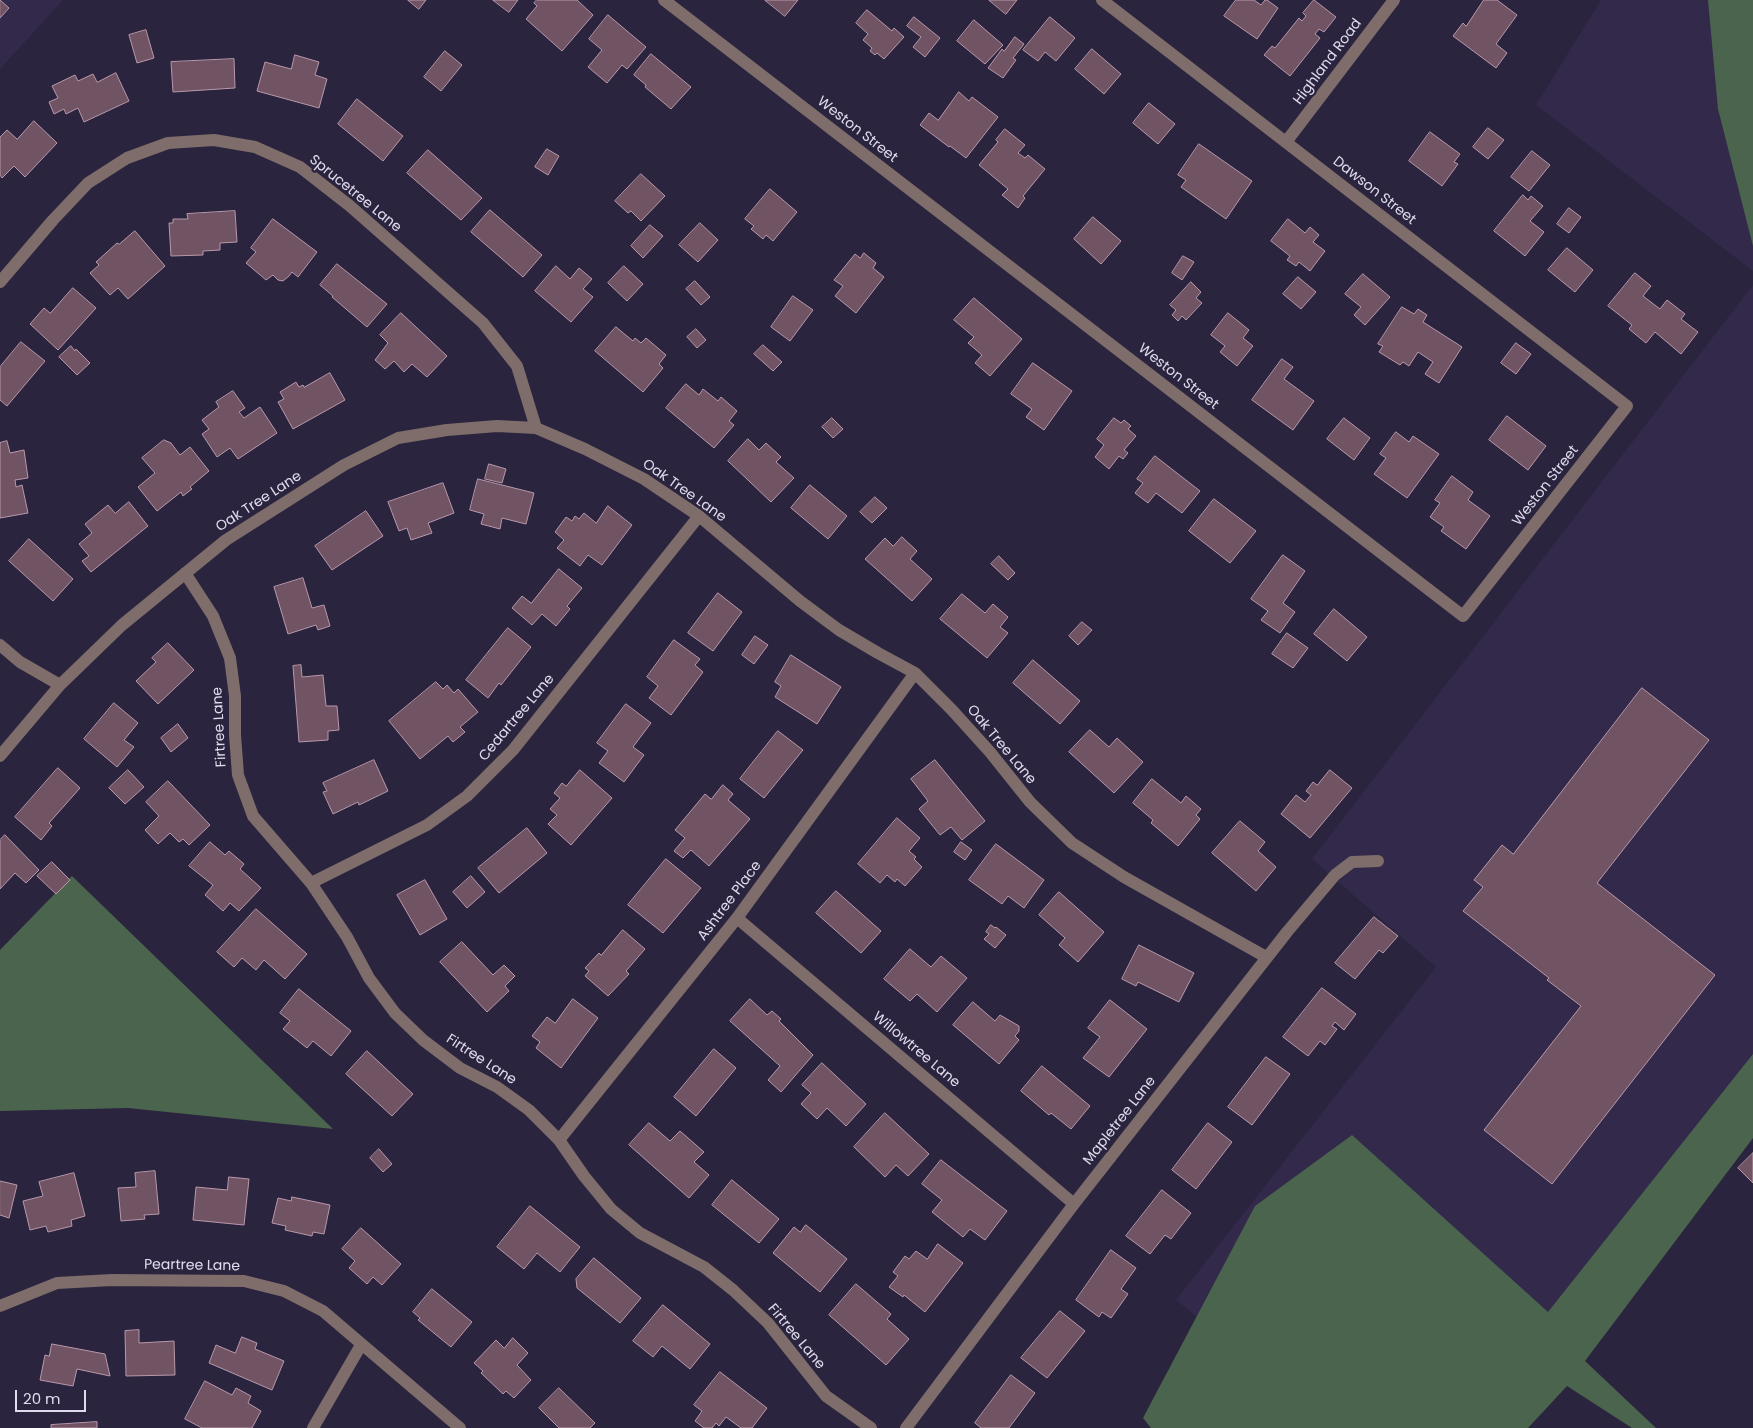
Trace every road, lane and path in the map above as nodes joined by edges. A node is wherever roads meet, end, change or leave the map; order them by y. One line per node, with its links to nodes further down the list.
1 (664, 0): 6 (street, Weston Street)
2 (1102, 0): 4 (street, Dawson Street)
3 (1394, 0): 4 (street, Highland Road)
4 (1286, 142): 6 (street, Dawson Street)
5 (0, 282): 7 (street, Sprucetree Lane)
6 (1627, 406)
7 (536, 428): 8 (street, Oak Tree Lane); 9 (street, Oak Tree Lane)
8 (699, 516): 11 (street, Oak Tree Lane); 15 (street, Cedartree Lane)
9 (185, 573): 12 (street, Oak Tree Lane); 15 (street, Firtree Lane)
10 (0, 645): 12 (street)
11 (915, 673): 16 (street, Ashtree Place); 17 (street, Oak Tree Lane)
12 (60, 685): 13 (street, Oak Tree Lane)
13 (0, 756)
14 (1378, 861): 17 (street, Mapletree Lane)
15 (311, 883): 18 (street, Firtree Lane)
16 (737, 918): 18 (street, Ashtree Place); 19 (street, Willowtree Lane)
17 (1266, 957): 19 (street, Mapletree Lane)
18 (559, 1140): 24 (street, Firtree Lane)
19 (1074, 1204): 25 (street, Mapletree Lane)
20 (0, 1306): 21 (street, Peartree Lane)
21 (362, 1344): 22 (street); 23 (street, Peartree Lane)
22 (313, 1428)
23 (460, 1428)
24 (871, 1428)
25 (906, 1428)

